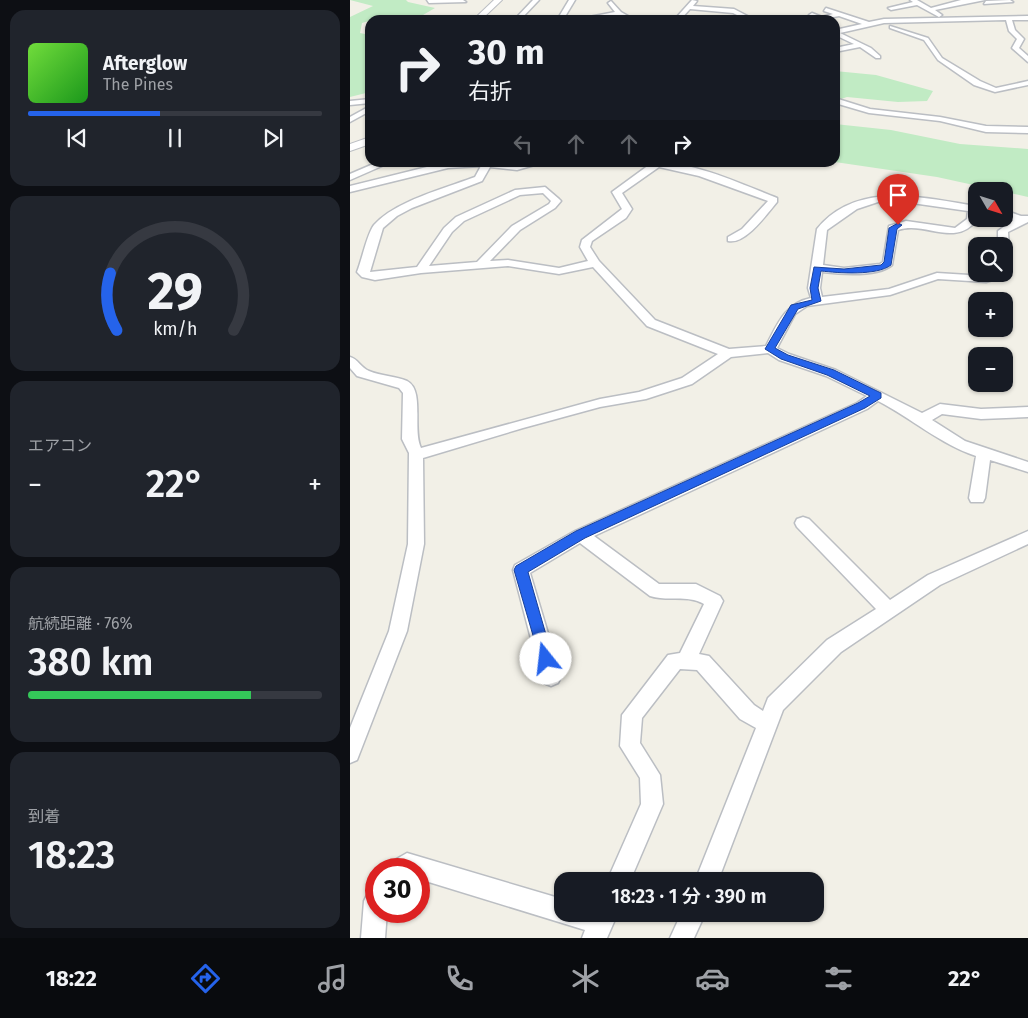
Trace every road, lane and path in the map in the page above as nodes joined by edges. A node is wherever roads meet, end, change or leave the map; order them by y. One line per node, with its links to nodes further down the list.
1 (431, 0): 6 (street)
2 (498, 0): 19 (street)
3 (536, 0): 20 (street)
4 (572, 0): 21 (street)
5 (696, 0): 11 (street)
6 (464, 1): 12 (street)
7 (915, 1): 13 (street); 16 (street)
8 (984, 1): 9 (street); 14 (street); 16 (street)
9 (1010, 2)
10 (611, 3): 17 (street)
11 (688, 7): 24 (street); 25 (street)
12 (456, 8)
13 (891, 8)
14 (994, 9)
15 (826, 10): 18 (street)
16 (930, 10): 27 (street)
17 (619, 13): 22 (street); 23 (street)
18 (841, 13): 26 (street); 30 (street); 31 (street)
19 (482, 15)
20 (522, 15)
21 (563, 15)
22 (604, 15)
23 (623, 15)
24 (681, 15)
25 (742, 15)
26 (834, 15)
27 (948, 18): 29 (street); 30 (street)
28 (1028, 18): 29 (street)
29 (1009, 20): 38 (street)
30 (882, 22): 31 (street)
31 (869, 25): 33 (street)
32 (892, 27): 39 (street)
33 (840, 32)
34 (840, 35): 35 (street)
35 (861, 45): 36 (street); 37 (street)
36 (840, 49)
37 (878, 57)
38 (1028, 60)
39 (1028, 83)
40 (840, 101): 45 (street)
41 (365, 102): 42 (street)
42 (350, 103)
43 (365, 111): 44 (street)
44 (350, 120)
45 (1028, 130)
46 (365, 142): 47 (street)
47 (350, 148)
48 (374, 167): 53 (street)
49 (440, 167): 54 (street)
50 (486, 167): 63 (street)
51 (653, 167): 60 (street)
52 (693, 167): 59 (street)
53 (350, 176)
54 (350, 189)
55 (968, 208): 62 (street)
56 (1025, 219): 58 (street)
57 (968, 224): 62 (street)
58 (1003, 237)
59 (732, 239)
60 (595, 262): 61 (street); 67 (street)
61 (480, 265): 63 (street); 63 (street)
62 (817, 268): 65 (street)
63 (421, 270)
64 (968, 278): 65 (street)
65 (817, 301): 66 (street)
66 (770, 349): 67 (street); 69 (street)
67 (728, 353): 72 (street)
68 (350, 361): 72 (street)
69 (877, 396): 71 (street); 77 (street)
70 (1028, 412): 71 (street)
71 (921, 420): 73 (street)
72 (416, 453): 83 (street)
73 (984, 453): 74 (street); 75 (street)
74 (1028, 466)
75 (976, 498)
76 (803, 523): 79 (street)
77 (580, 535): 80 (street); 81 (street)
78 (1028, 537): 79 (street)
79 (890, 610): 82 (street)
80 (686, 661): 82 (street); 85 (street)
81 (551, 677)
82 (767, 724): 86 (street)
83 (350, 753)
84 (430, 871): 87 (street)
85 (623, 872)
86 (710, 872)
87 (554, 909)
88 (689, 922): 91 (street)
89 (374, 923): 90 (street)
90 (373, 938)
91 (682, 938)

